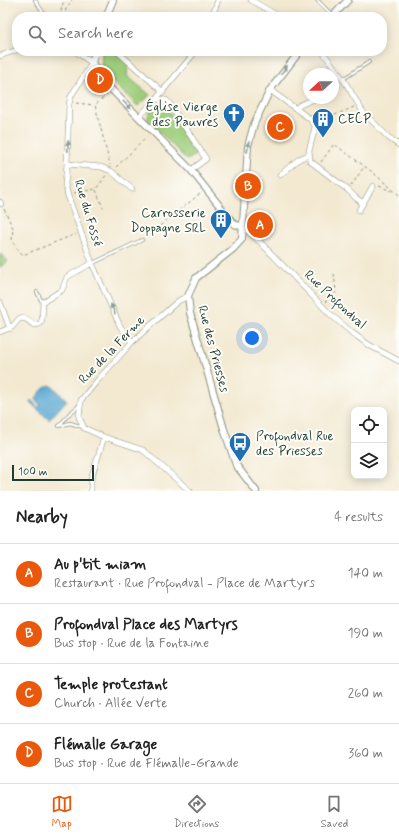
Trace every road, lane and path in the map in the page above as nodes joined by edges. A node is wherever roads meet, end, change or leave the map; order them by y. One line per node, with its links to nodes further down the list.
1 (35, 0): 9 (lane)
2 (64, 0): 10 (path)
3 (72, 0): 11 (path)
4 (113, 0): 12 (street)
5 (218, 0): 13 (street)
6 (251, 0): 14 (street)
7 (317, 0): 15 (lane)
8 (348, 0): 16 (street)
9 (43, 12)
10 (62, 12)
11 (65, 12)
12 (108, 12)
13 (214, 12)
14 (271, 12)
15 (328, 12)
16 (336, 12)
17 (12, 52): 18 (street)
18 (0, 56)
19 (82, 56): 26 (street)
20 (94, 56): 26 (street)
21 (122, 56): 30 (street)
22 (192, 56): 30 (street)
23 (296, 56): 29 (street, Rue des Priesses, one-way to 23)
24 (326, 56): 27 (street)
25 (369, 62): 27 (lane)
26 (92, 63): 28 (street); 32 (street, Rue du Fossé)
27 (343, 80): 34 (street)
28 (112, 90): 35 (path); 37 (street, one-way to 37)
29 (270, 90): 36 (street); 60 (street, Rue des Priesses, one-way to 29)
30 (162, 92): 31 (street)
31 (156, 99): 37 (street); 45 (street)
32 (69, 103): 35 (path); 42 (street, Rue du Fossé, one-way to 32)
33 (303, 104): 36 (street)
34 (359, 104): 38 (path); 40 (street)
35 (95, 105): 46 (path)
36 (296, 109): 38 (street)
37 (139, 117): 39 (street)
38 (314, 124): 41 (street)
39 (153, 131): 45 (street); 46 (path)
40 (399, 145)
41 (308, 155): 43 (street); 47 (street)
42 (67, 164): 46 (street); 53 (street, Rue du Fossé)
43 (317, 167): 44 (path); 52 (street)
44 (364, 167): 52 (path); 54 (path)
45 (191, 170): 51 (street)
46 (110, 171): 49 (path); 50 (street)
47 (280, 175)
48 (373, 186): 54 (path); 57 (street)
49 (96, 189): 53 (path); 58 (path)
50 (132, 189)
51 (206, 189): 60 (street); 62 (path)
52 (348, 190): 57 (street)
53 (68, 194): 61 (street, Rue du Fossé)
54 (397, 194): 55 (path)
55 (399, 195)
56 (0, 203): 61 (path)
57 (363, 203): 59 (street)
58 (103, 208)
59 (359, 210)
60 (243, 226): 66 (street, Rue des Priesses); 69 (street, Rue Profondval)
61 (80, 232): 63 (street, Rue du Fossé)
62 (142, 240): 63 (lane)
63 (92, 263): 68 (street); 72 (street, Rue du Fossé, one-way to 63)
64 (334, 273): 69 (path)
65 (37, 292): 68 (lane)
66 (188, 296): 72 (street, Rue de la Ferme); 79 (street, Rue des Priesses)
67 (0, 302): 70 (street)
68 (43, 303): 70 (street)
69 (322, 305): 73 (street, Rue Profondval)
70 (10, 329): 71 (street)
71 (0, 332)
72 (132, 342): 74 (street, Rue de la Ferme)
73 (399, 361)
74 (80, 404): 75 (street, Rue de la Ferme); 75 (lane)
75 (84, 428): 76 (street)
76 (104, 437): 77 (street); 78 (street)
77 (91, 491)
78 (190, 491)
79 (256, 491)

